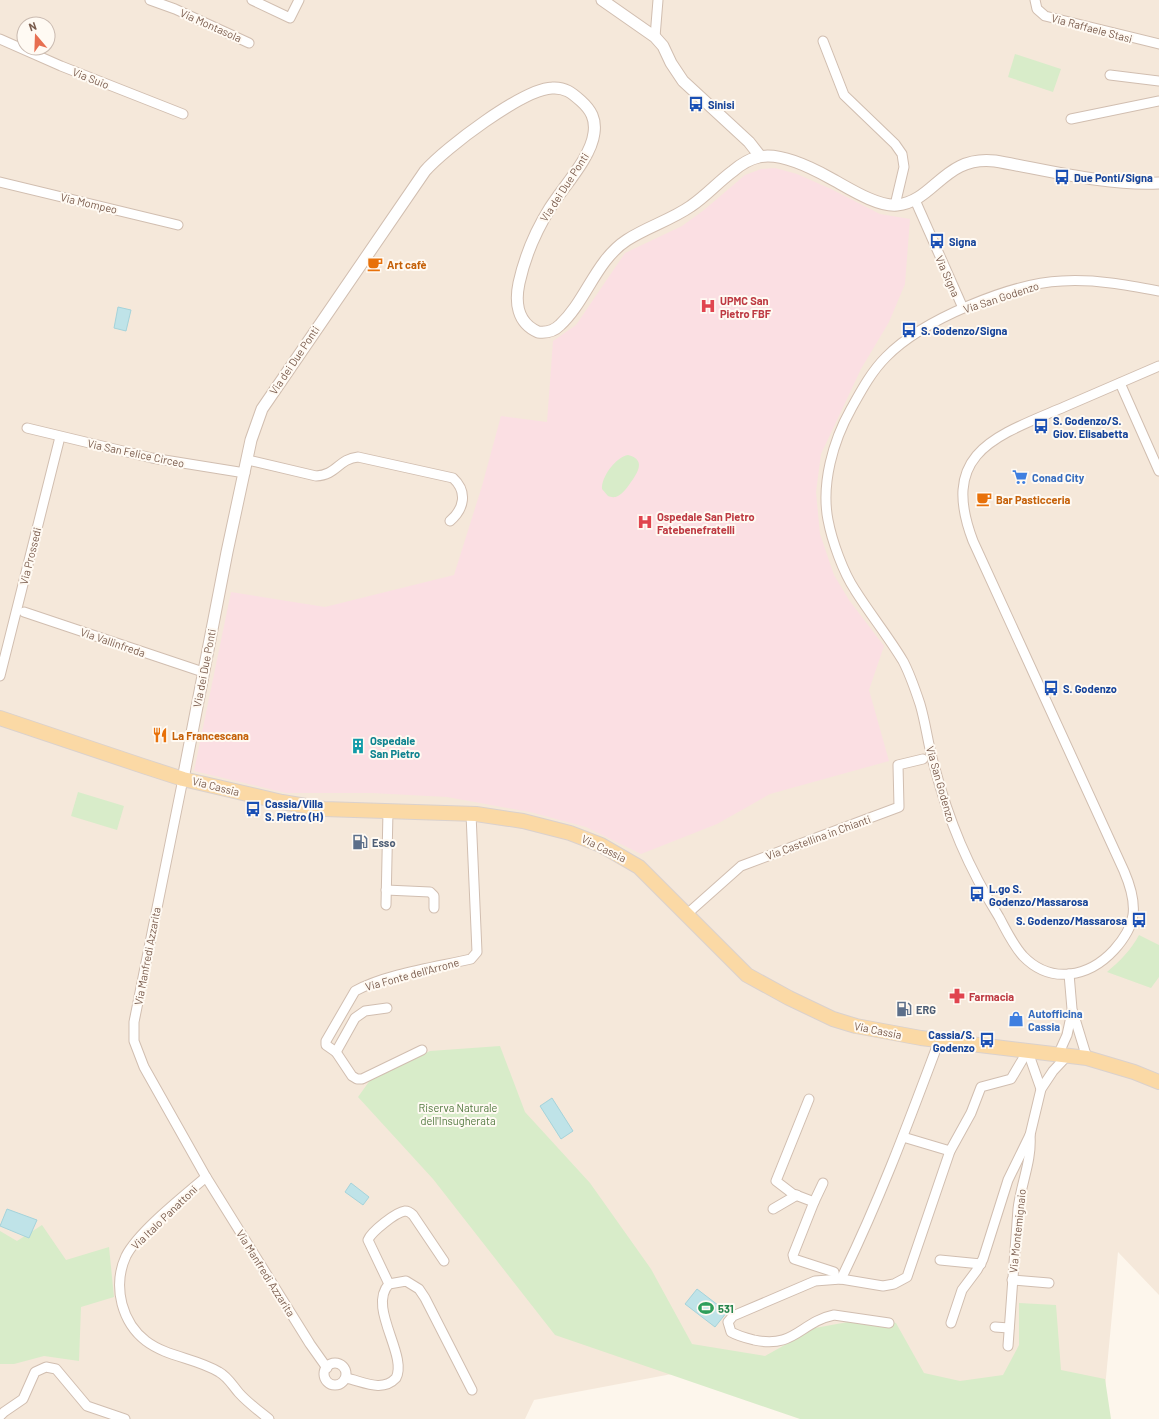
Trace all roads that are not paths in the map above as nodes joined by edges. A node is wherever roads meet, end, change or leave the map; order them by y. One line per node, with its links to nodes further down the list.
1 (150, 0): 10 (street, Via Montasola)
2 (252, 0): 3 (street)
3 (298, 0)
4 (602, 0): 7 (street)
5 (658, 0): 7 (street)
6 (1035, 0): 11 (street, Via Raffaele Stasi)
7 (655, 37): 17 (street)
8 (0, 39): 15 (street, Via Suio)
9 (823, 41): 21 (street)
10 (249, 43)
11 (1159, 44)
12 (1110, 75): 13 (street)
13 (1159, 81)
14 (1159, 101): 16 (street)
15 (182, 114)
16 (1071, 119)
17 (760, 156): 21 (street); 29 (street, Via dei Due Ponti)
18 (0, 182): 22 (street, Via Mompeo)
19 (1159, 183): 20 (street)
20 (915, 200): 21 (street); 24 (street, Via Signa)
21 (895, 206)
22 (178, 225)
23 (1159, 291): 24 (street, Via San Godenzo)
24 (963, 308): 45 (street, Via San Godenzo)
25 (1159, 366): 26 (street)
26 (1120, 383): 30 (street); 45 (street, Via San Godenzo)
27 (27, 428): 28 (street, Via San Felice Circeo)
28 (60, 437): 31 (street, Via San Felice Circeo); 35 (street, Via Prossedi)
29 (248, 460): 31 (street, Via dei Due Ponti); 32 (street)
30 (1159, 471)
31 (245, 473): 34 (street, Via dei Due Ponti)
32 (450, 521)
33 (24, 612): 34 (street, Via Vallinfreda)
34 (203, 672): 38 (street, Via dei Due Ponti)
35 (0, 676)
36 (0, 718): 38 (main road, Via Cassia)
37 (923, 759): 44 (street, Via Castellina in Chianti)
38 (183, 778): 39 (main road, Via Cassia); 60 (street, Via Manfredi Azzarita)
39 (388, 811): 40 (main road, Via Cassia); 41 (street)
40 (471, 814): 44 (main road, Via Cassia); 50 (street, Via Fonte dell'Arrone)
41 (386, 890): 42 (street); 43 (street)
42 (386, 905)
43 (434, 908)
44 (688, 914): 48 (main road, Via Cassia)
45 (1069, 974): 47 (street)
46 (388, 1008): 50 (street)
47 (1072, 1009): 52 (street, Via Montemignaio); 53 (street)
48 (939, 1041): 51 (main road, Via Cassia); 58 (street)
49 (422, 1050): 50 (street)
50 (336, 1052)
51 (1027, 1052): 52 (main road, Via Cassia); 55 (street); 59 (street)
52 (1062, 1055): 53 (main road, Via Cassia); 55 (street, Via Montemignaio)
53 (1087, 1058): 54 (main road, Via Cassia)
54 (1159, 1082)
55 (1042, 1089): 57 (street, Via Montemignaio)
56 (809, 1099): 62 (street)
57 (1030, 1135): 67 (street, Via Montemignaio); 69 (street, Via Montemignaio)
58 (903, 1137): 59 (street); 68 (street)
59 (950, 1151): 68 (street)
60 (206, 1178): 77 (street, Via Manfredi Azzarita); 82 (street, Via Italo Panattoni)
61 (823, 1183): 63 (street)
62 (797, 1195): 63 (street); 64 (street)
63 (814, 1202): 68 (street)
64 (773, 1209)
65 (940, 1260): 67 (street)
66 (444, 1261): 71 (street)
67 (981, 1264): 72 (street, Via Montemignaio)
68 (838, 1279): 73 (street)
69 (1012, 1280): 70 (street, Via Montemignaio); 75 (street, Via Montemignaio)
70 (1049, 1283)
71 (389, 1284): 78 (street); 79 (street)
72 (952, 1323)
73 (889, 1324)
74 (994, 1327): 75 (street)
75 (1009, 1328): 76 (street, Via Montemignaio)
76 (1008, 1346)
77 (327, 1368): 78 (street); 78 (street)
78 (346, 1378)
79 (472, 1390)
80 (0, 1416): 81 (street)
81 (125, 1419)
82 (269, 1419)

